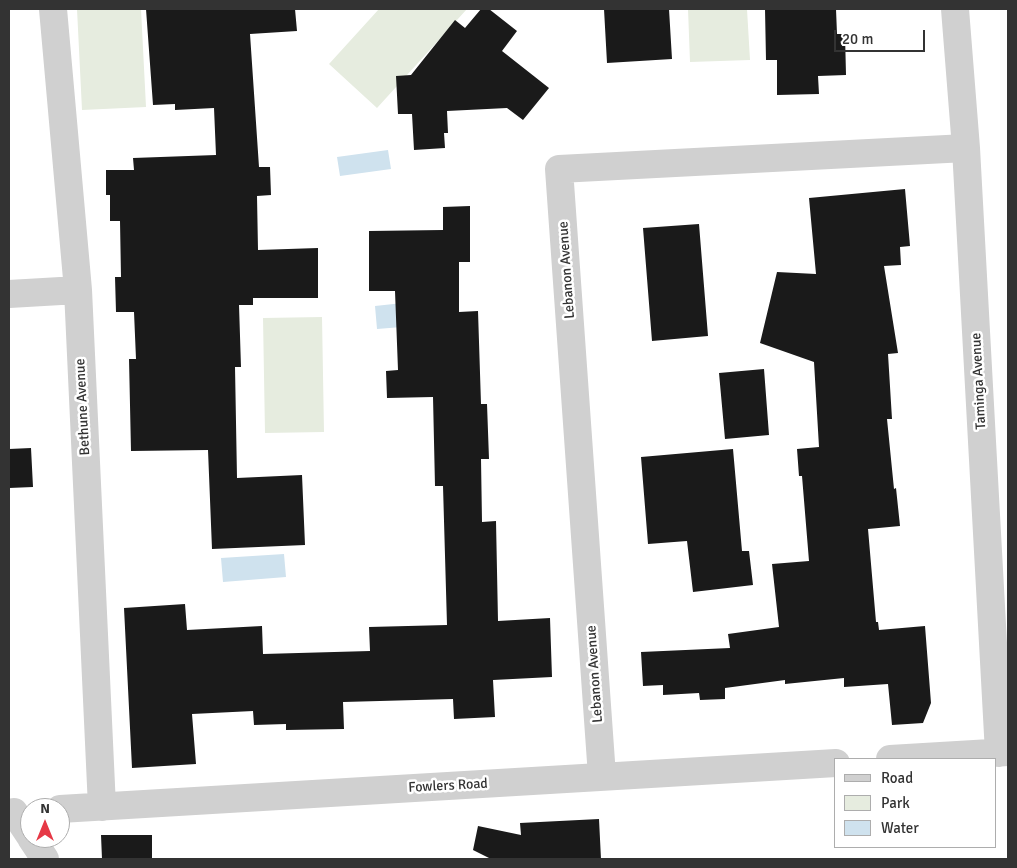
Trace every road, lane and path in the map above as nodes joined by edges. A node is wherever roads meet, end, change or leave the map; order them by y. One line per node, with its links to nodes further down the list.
1 (53, 9): 4 (street, Bethune Avenue)
2 (955, 9): 3 (street, Taminga Avenue)
3 (966, 148): 6 (street, Taminga Avenue); 9 (street, Lebanon Avenue)
4 (78, 290): 5 (street); 10 (street, Bethune Avenue)
5 (9, 294)
6 (1003, 752): 7 (street)
7 (906, 758)
8 (834, 762): 9 (street, Fowlers Road)
9 (602, 776): 10 (street, Fowlers Road)
10 (102, 807): 11 (street, Fowlers Road)
11 (70, 809)
12 (38, 848): 13 (street)
13 (45, 859)

